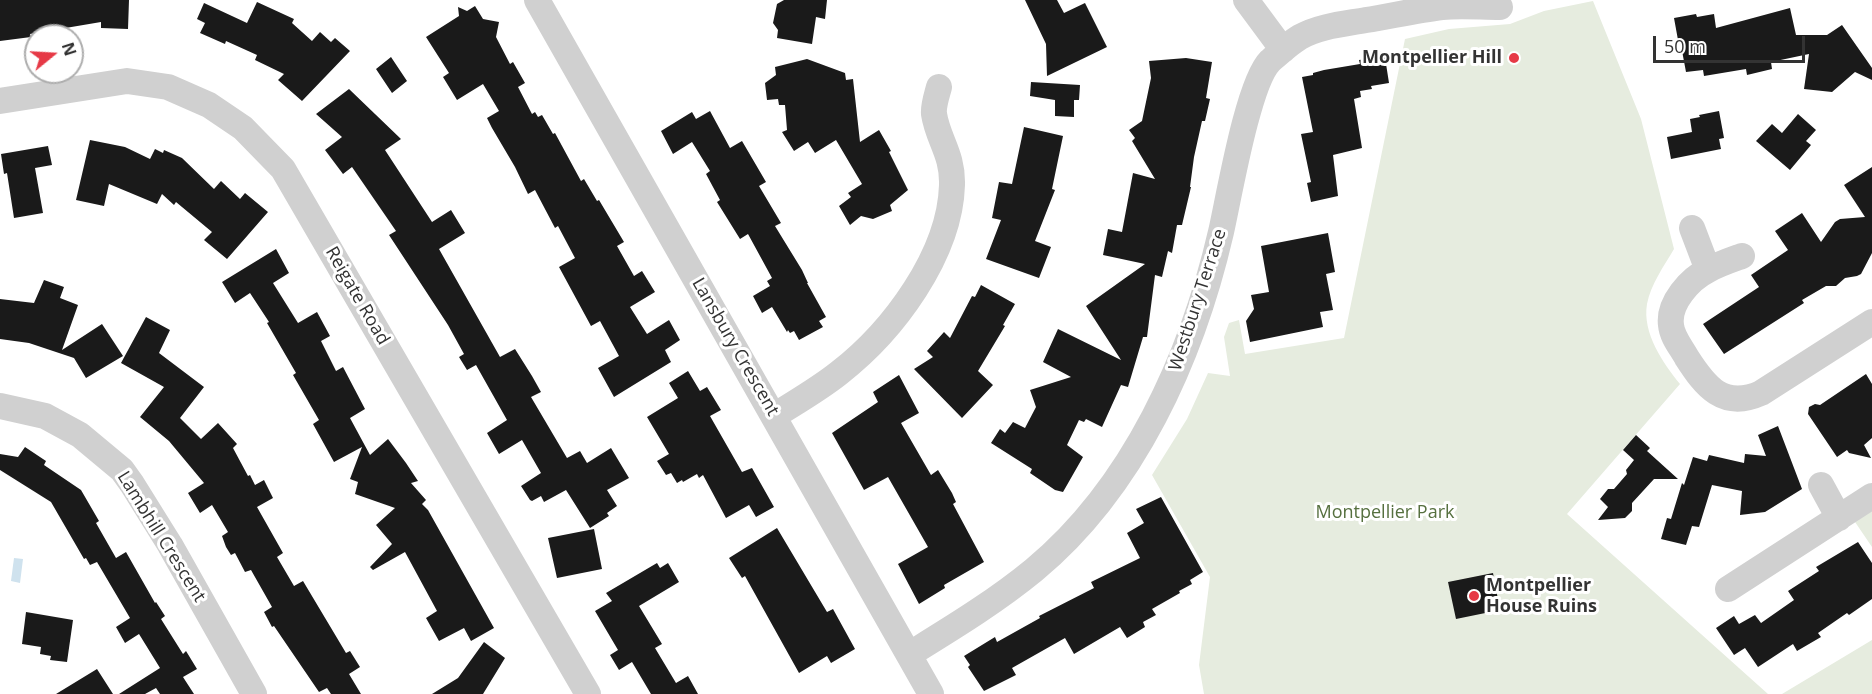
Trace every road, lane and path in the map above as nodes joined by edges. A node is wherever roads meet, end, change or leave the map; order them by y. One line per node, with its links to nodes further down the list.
1 (537, 0): 13 (street, Lansbury Crescent)
2 (1246, 0): 5 (street)
3 (1507, 2): 4 (street, Westbury Terrace)
4 (1452, 4): 5 (street, Westbury Terrace)
5 (1283, 50): 18 (street, Westbury Terrace)
6 (939, 87): 13 (street)
7 (0, 101): 20 (street, Reigate Road)
8 (1692, 228): 10 (street)
9 (1742, 256): 10 (street)
10 (1708, 270): 11 (street)
11 (1872, 322)
12 (0, 406): 19 (street, Lambhill Crescent)
13 (774, 416): 18 (street, Lansbury Crescent)
14 (1821, 485): 16 (street)
15 (1872, 496): 16 (street)
16 (1839, 518): 17 (street)
17 (1728, 589)
18 (910, 654): 21 (street, Lansbury Crescent)
19 (254, 694)
20 (588, 694)
21 (931, 694)

